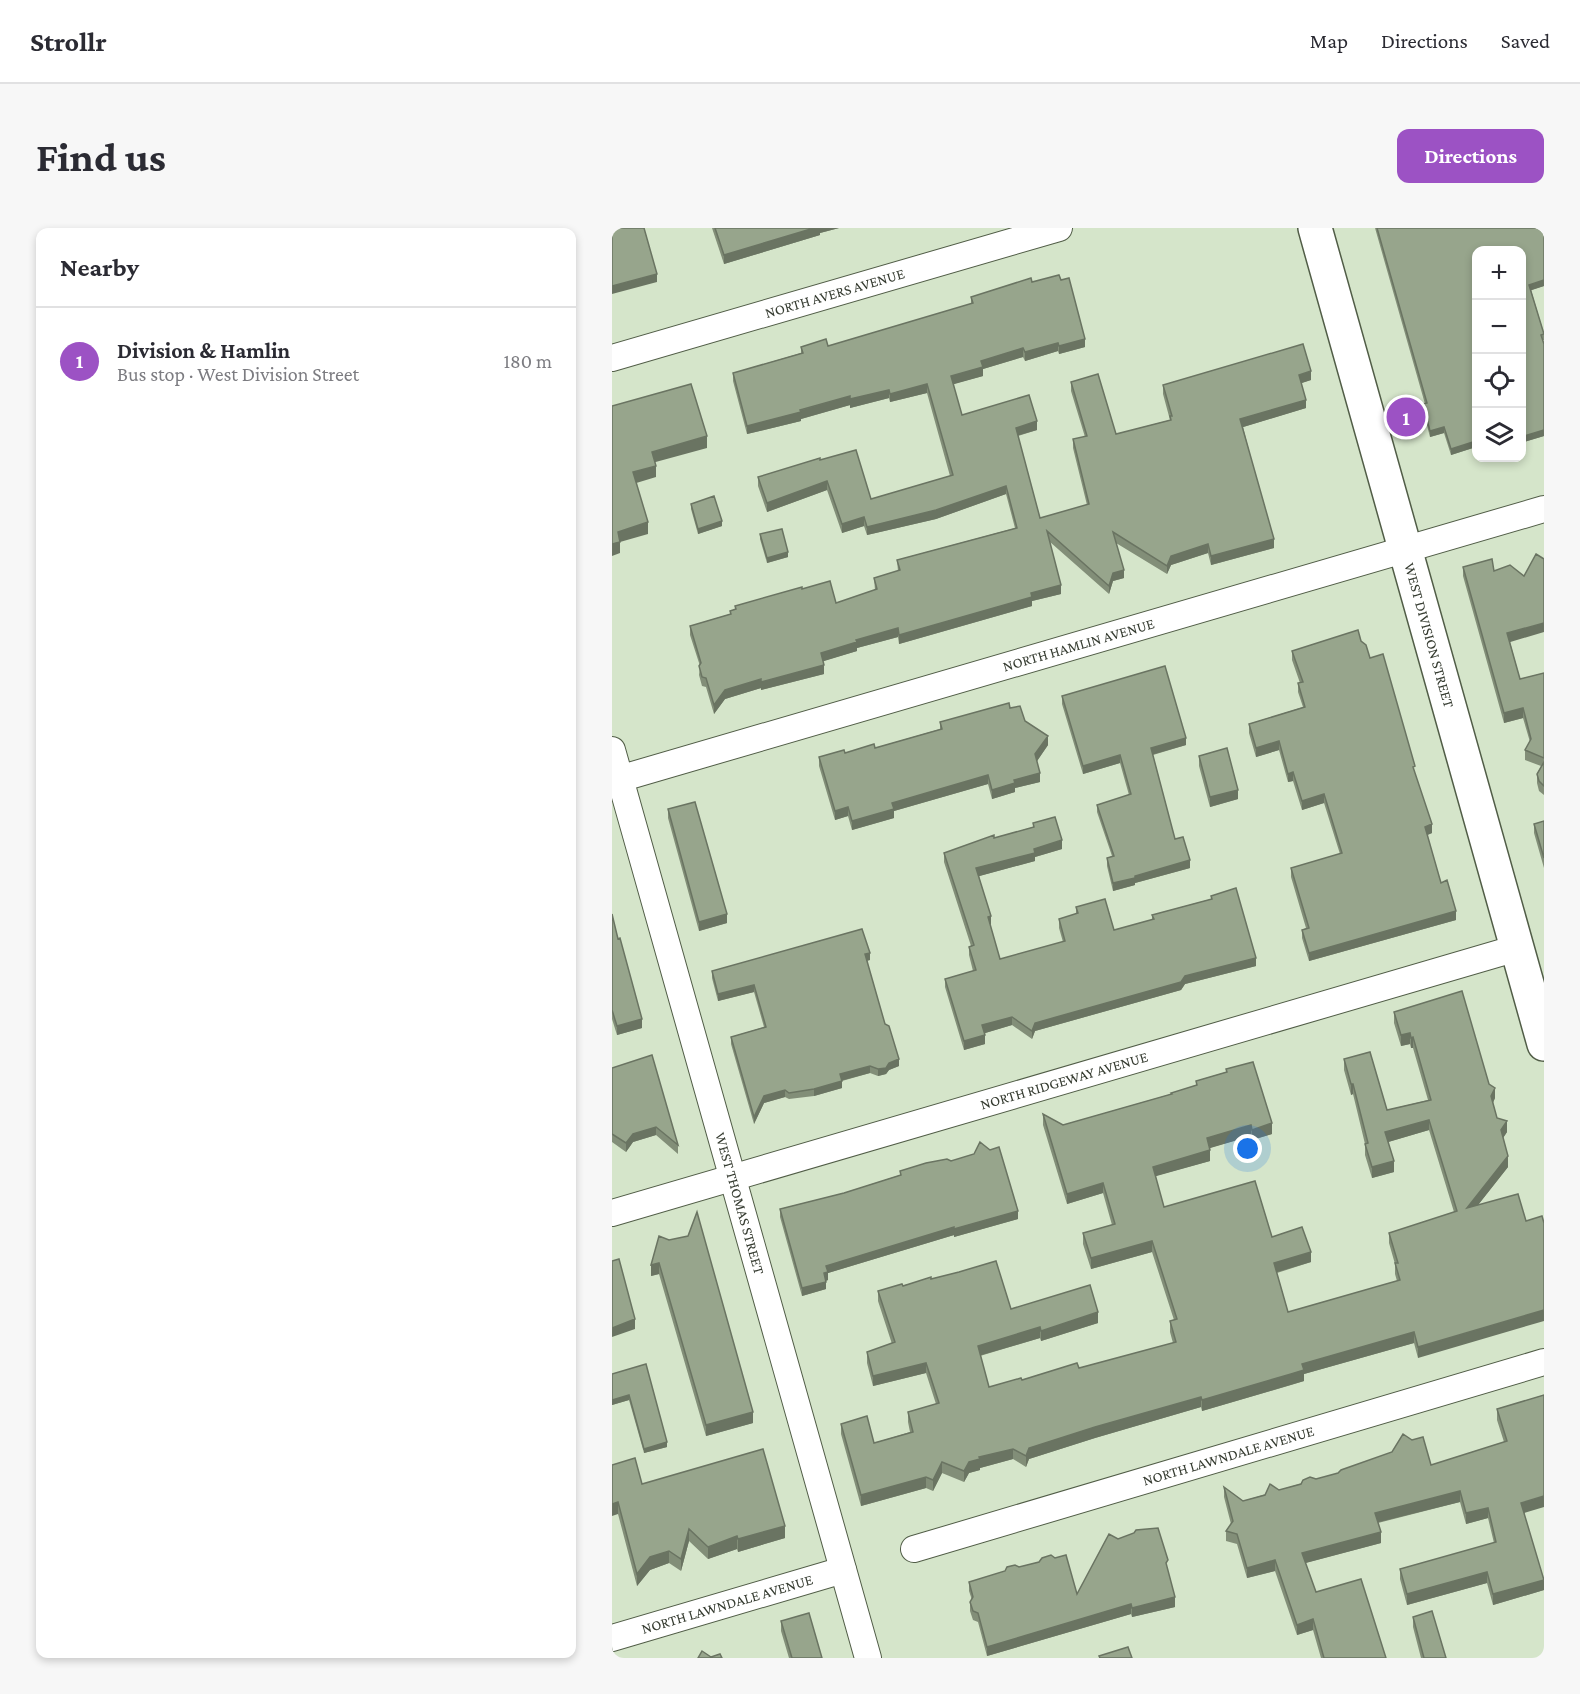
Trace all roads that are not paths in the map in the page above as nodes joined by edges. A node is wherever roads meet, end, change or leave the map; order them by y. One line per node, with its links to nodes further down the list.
1 (1059, 228): 3 (street, NORTH AVERS AVENUE)
2 (1315, 228): 5 (main road, WEST DIVISION STREET)
3 (612, 358)
4 (1544, 509): 5 (street, NORTH HAMLIN AVENUE)
5 (1405, 550): 7 (street, NORTH HAMLIN AVENUE); 8 (main road, WEST DIVISION STREET)
6 (612, 750): 7 (street, WEST THOMAS STREET)
7 (616, 780): 10 (street, WEST THOMAS STREET)
8 (1517, 948): 9 (main road, WEST DIVISION STREET); 10 (street, NORTH RIDGEWAY AVENUE)
9 (1544, 1044)
10 (733, 1178): 11 (street, NORTH RIDGEWAY AVENUE); 14 (street, WEST THOMAS STREET)
11 (612, 1213)
12 (1544, 1362): 13 (street, NORTH LAWNDALE AVENUE)
13 (914, 1550)
14 (843, 1570): 15 (street, NORTH LAWNDALE AVENUE); 16 (street, WEST THOMAS STREET)
15 (612, 1638)
16 (868, 1658)

